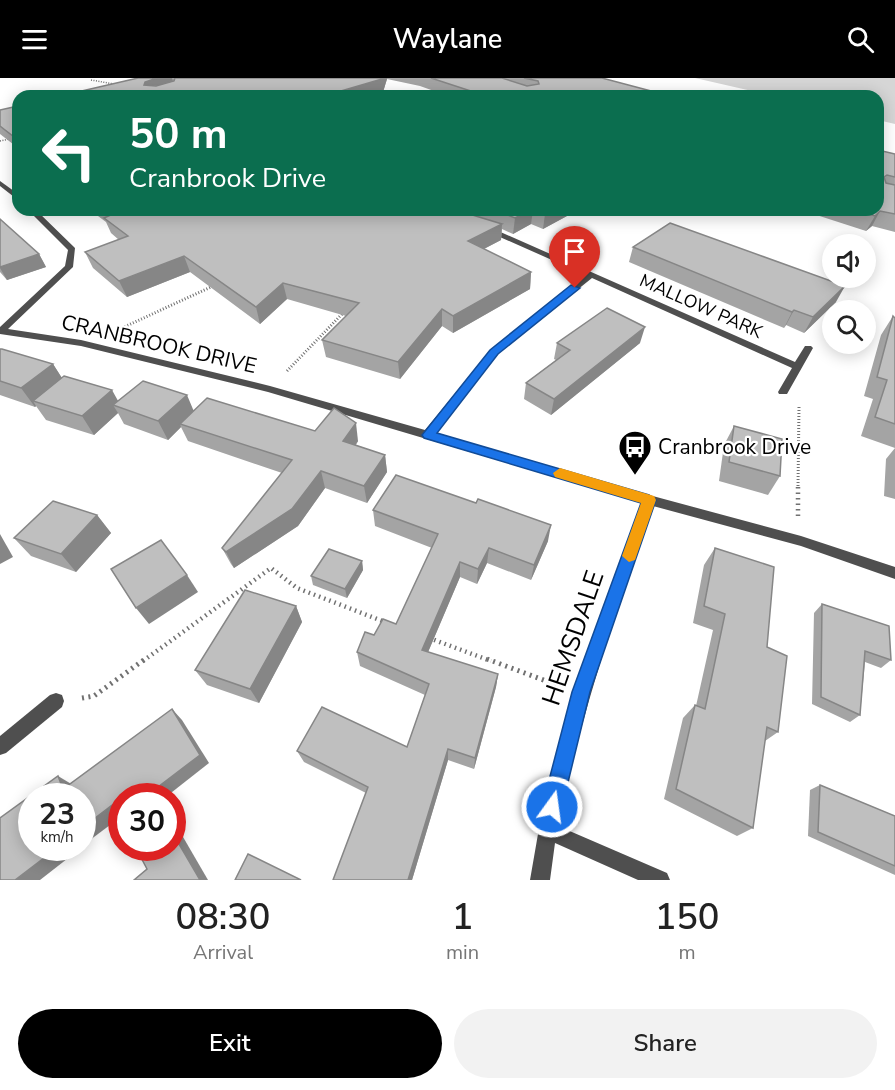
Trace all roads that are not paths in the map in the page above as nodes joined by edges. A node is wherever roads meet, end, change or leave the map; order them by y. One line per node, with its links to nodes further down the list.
1 (0, 183): 2 (street)
2 (12, 193)
3 (38, 216): 6 (street)
4 (482, 227): 5 (street, MALLOW PARK)
5 (591, 275): 8 (street, MALLOW PARK); 10 (street)
6 (1, 331): 10 (street, CRANBROOK DRIVE)
7 (808, 348): 8 (street)
8 (798, 367): 9 (street)
9 (783, 392)
10 (428, 435): 11 (street, CRANBROOK DRIVE)
11 (649, 500): 12 (street, CRANBROOK DRIVE); 15 (street, HEMSDALE)
12 (895, 573)
13 (56, 701): 14 (street)
14 (0, 747)
15 (546, 830): 16 (street, HEMSDALE); 17 (street)
16 (540, 880)
17 (660, 880)

